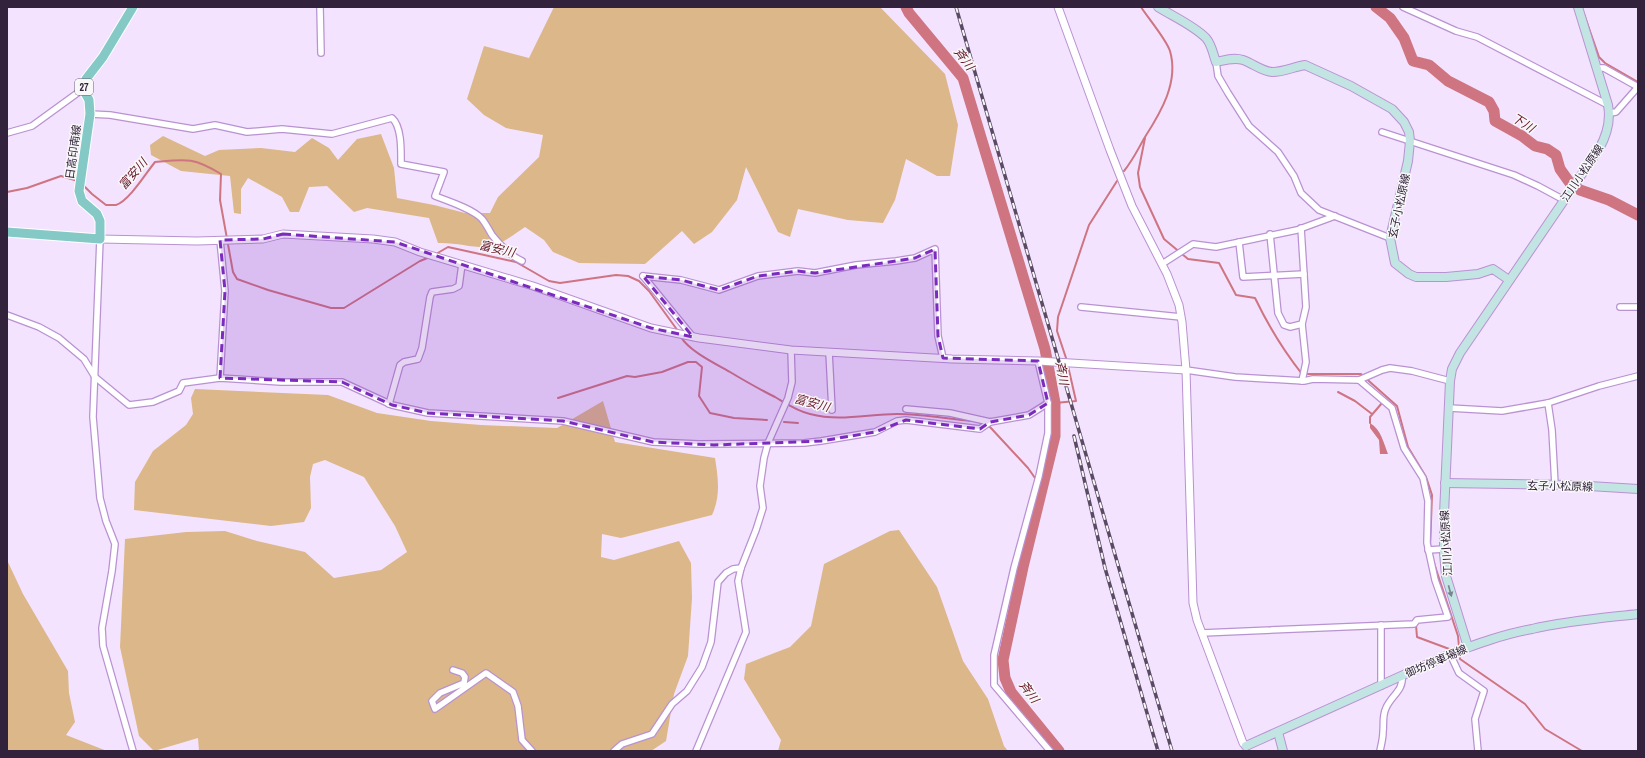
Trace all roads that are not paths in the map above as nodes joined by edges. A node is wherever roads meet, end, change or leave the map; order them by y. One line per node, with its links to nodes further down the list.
1 (133, 7): 11 (main road, 27)
2 (320, 7): 7 (street)
3 (1058, 7): 29 (street)
4 (1158, 7): 8 (main road)
5 (1403, 7): 12 (street)
6 (1578, 7): 9 (main road, 江川小松原線)
7 (321, 53)
8 (1216, 62): 17 (main road, 玄子小松原線); 19 (street)
9 (1598, 68): 10 (street); 12 (main road, 江川小松原線)
10 (1638, 87): 13 (street)
11 (83, 89): 14 (main road, 日高印南線 / 27); 16 (street)
12 (1608, 104): 13 (main road, 江川小松原線)
13 (1610, 113): 18 (main road, 江川小松原線)
14 (90, 114): 24 (main road, 日高印南線 / 27); 27 (street)
15 (1382, 132): 17 (street)
16 (7, 133)
17 (1410, 141): 18 (street); 23 (main road, 玄子小松原線)
18 (1564, 200): 32 (main road, 江川小松原線)
19 (1335, 216): 20 (street); 23 (street)
20 (1301, 228): 22 (street); 30 (street)
21 (7, 232): 24 (main road)
22 (1270, 234): 26 (street); 31 (street)
23 (1390, 238): 32 (main road, 玄子小松原線)
24 (100, 239): 25 (street); 46 (street)
25 (220, 240): 28 (street); 47 (street)
26 (1239, 242): 29 (street); 31 (street)
27 (522, 261)
28 (462, 264): 39 (street); 53 (street)
29 (1162, 264): 37 (street)
30 (1304, 274): 31 (street); 38 (street)
31 (1275, 276): 38 (street)
32 (1509, 280): 50 (main road)
33 (1081, 307): 37 (street)
34 (1620, 307): 35 (street)
35 (1638, 307)
36 (7, 316): 46 (street)
37 (1181, 317): 44 (street)
38 (1302, 324): 49 (street)
39 (695, 337): 40 (street); 42 (street)
40 (791, 350): 41 (street); 58 (street)
41 (829, 352): 42 (street); 56 (street)
42 (943, 358): 43 (street)
43 (1038, 361): 44 (street); 51 (street)
44 (1186, 370): 49 (street); 67 (street)
45 (1638, 376): 52 (street)
46 (95, 377): 47 (street); 75 (street)
47 (220, 378): 53 (street)
48 (1359, 380): 49 (street); 50 (street); 63 (street)
49 (1302, 381)
50 (1450, 381): 55 (main road)
51 (1048, 402): 57 (street); 79 (street)
52 (1548, 403): 55 (street); 60 (street)
53 (389, 404): 58 (street)
54 (906, 408): 57 (street)
55 (1449, 408): 59 (main road)
56 (832, 410)
57 (990, 422): 58 (street)
58 (768, 443): 64 (street)
59 (1445, 483): 60 (main road, 玄子小松原線); 62 (main road, 江川小松原線)
60 (1555, 485): 61 (main road, 玄子小松原線)
61 (1638, 489)
62 (1444, 549): 63 (street); 68 (main road, 江川小松原線, one-way to 68)
63 (1428, 550): 66 (street)
64 (741, 568): 77 (street); 78 (street)
65 (1638, 614): 68 (main road, 御坊停車場線)
66 (1381, 625): 67 (street); 72 (street)
67 (1202, 633): 74 (street)
68 (1468, 647): 69 (main road, 御坊停車場線)
69 (1450, 654): 71 (main road, 御坊停車場線); 82 (street)
70 (453, 670): 76 (street)
71 (1402, 676): 72 (main road, 御坊停車場線); 81 (street)
72 (1381, 686): 73 (main road, 御坊停車場線)
73 (1278, 732): 74 (main road, 御坊停車場線); 80 (main road)
74 (1246, 746)
75 (133, 751)
76 (532, 751)
77 (614, 751)
78 (696, 751)
79 (1050, 751)
80 (1283, 751)
81 (1380, 751)
82 (1478, 751)

